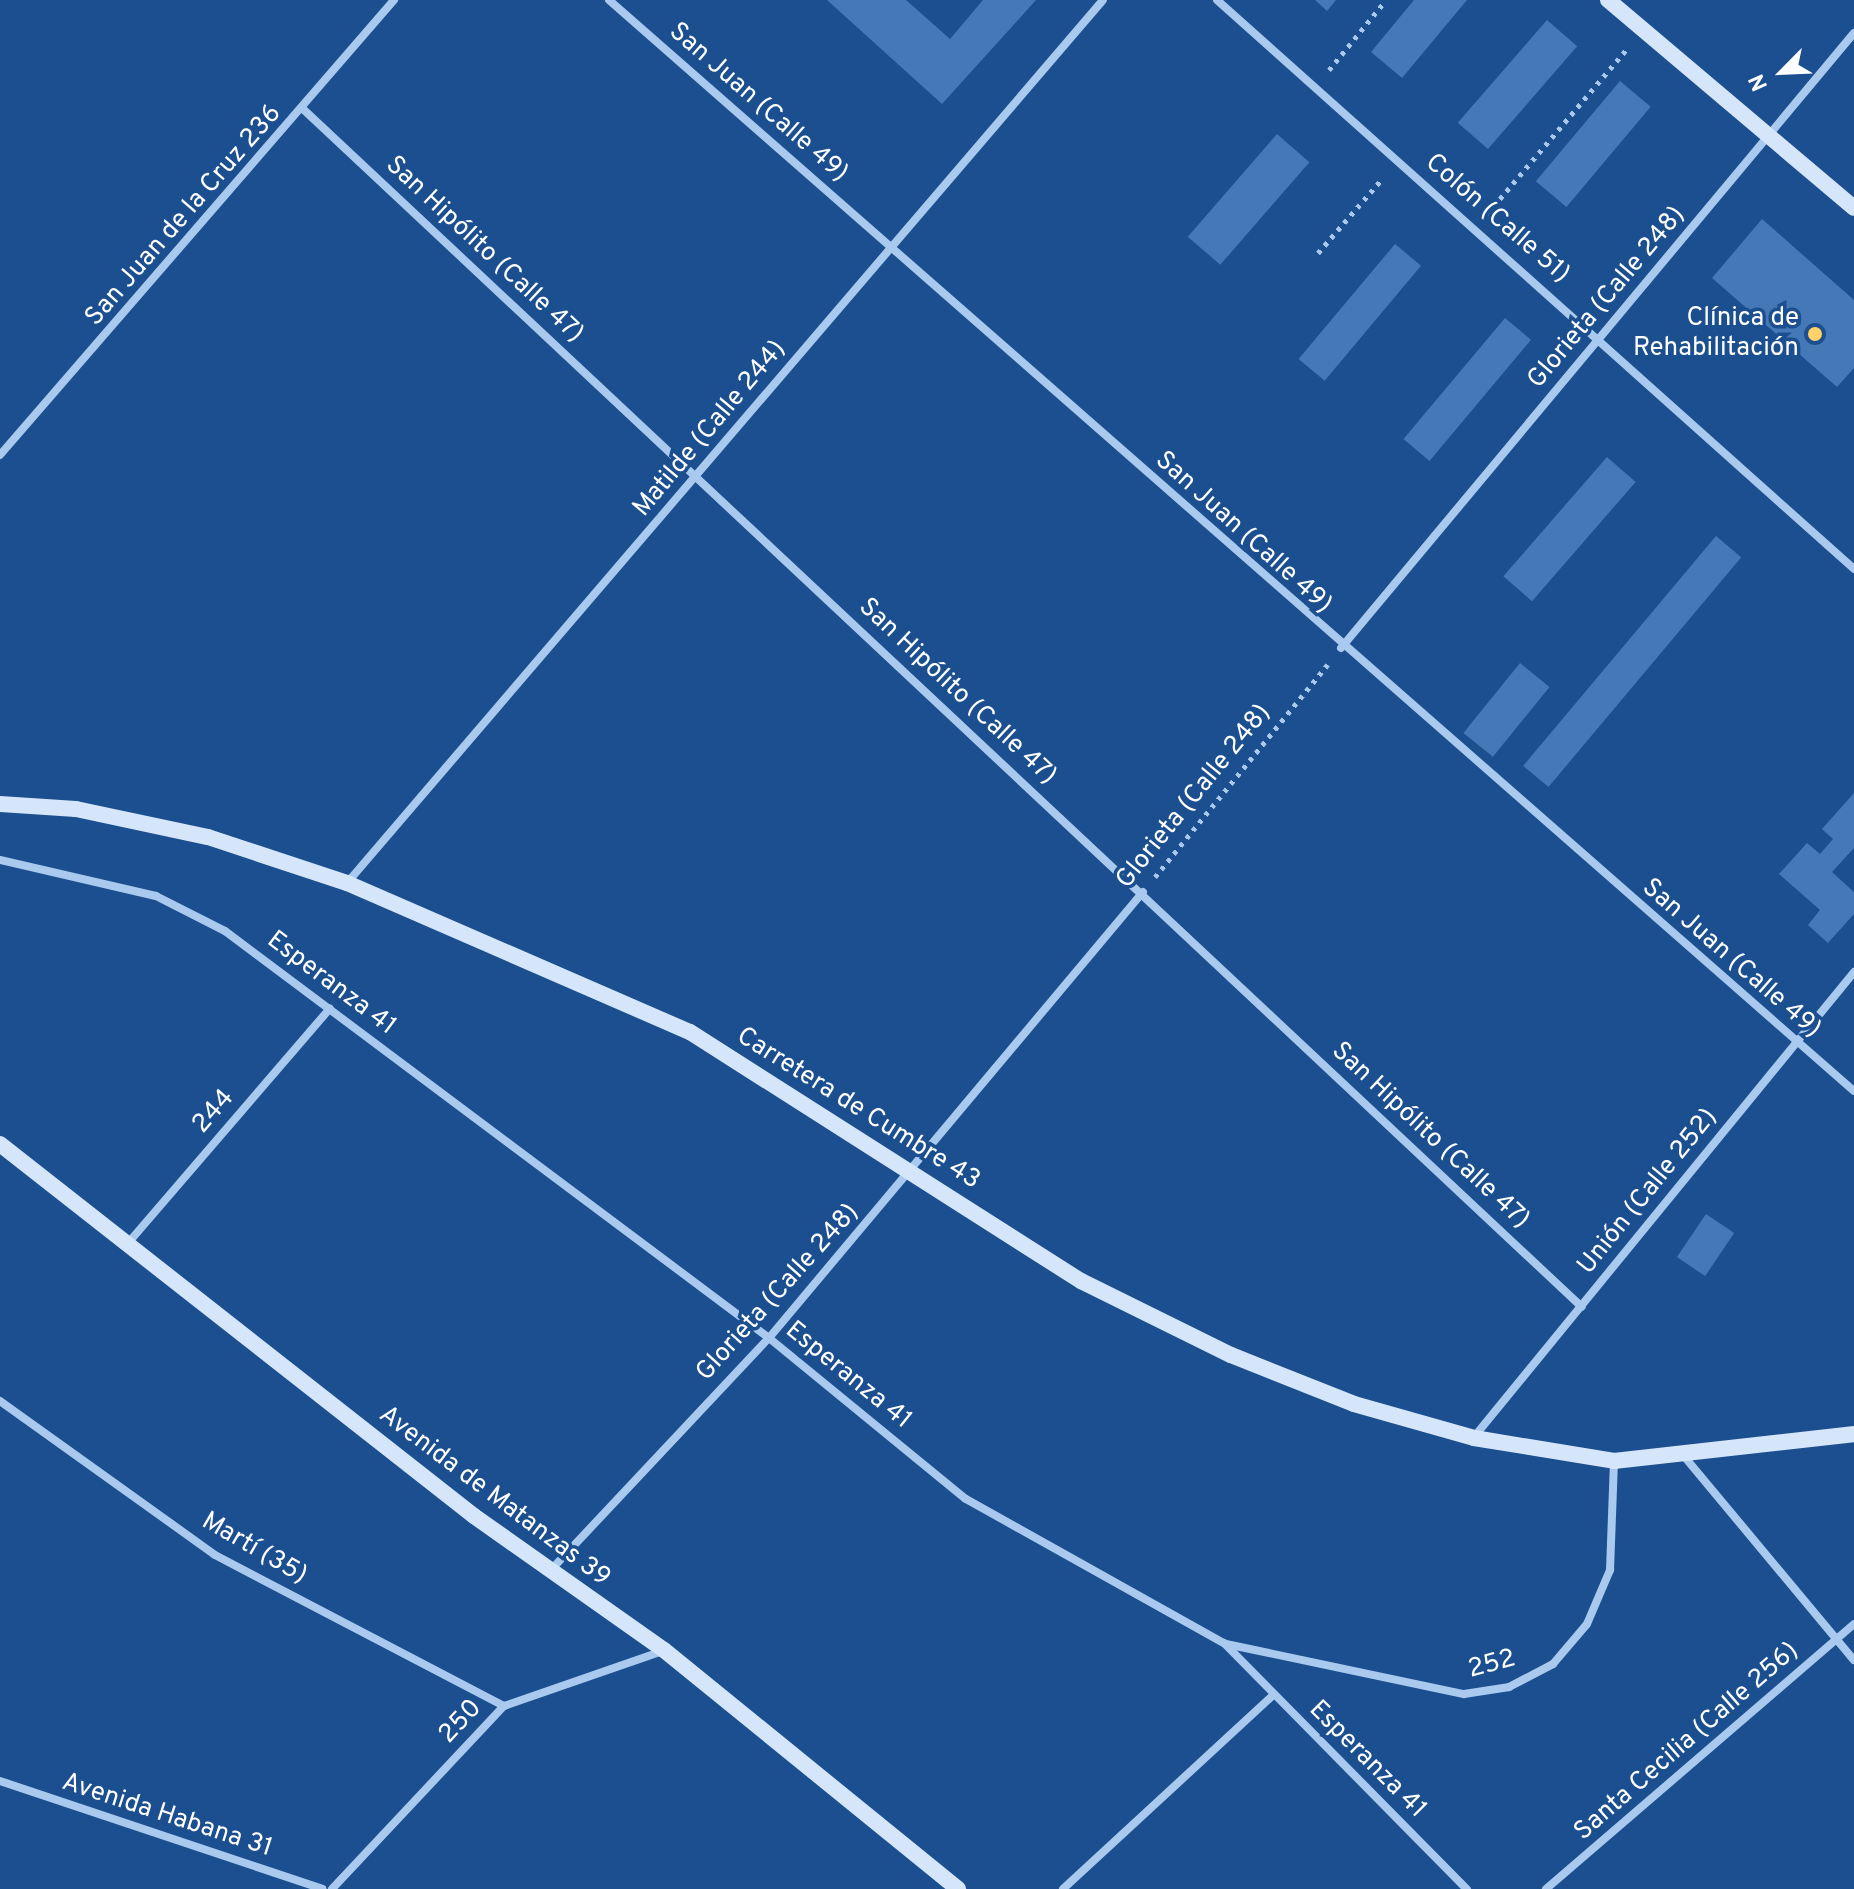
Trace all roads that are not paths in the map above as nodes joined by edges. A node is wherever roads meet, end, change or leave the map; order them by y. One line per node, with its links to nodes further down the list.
1 (394, 0): 7 (street, San Juan de la Cruz 236)
2 (609, 0): 10 (street, San Juan (Calle 49))
3 (1103, 0): 10 (street, Matilde (Calle 244))
4 (1217, 0): 11 (street, Colón (Calle 51))
5 (1608, 0): 8 (street)
6 (1854, 33): 8 (street, Glorieta (Calle 248))
7 (303, 109): 12 (street, San Juan de la Cruz 236); 13 (street, San Hipólito (Calle 47))
8 (1769, 135): 9 (street); 11 (street, Glorieta (Calle 248))
9 (1854, 208)
10 (892, 246): 13 (street, Matilde (Calle 244)); 15 (street, San Juan (Calle 49))
11 (1601, 337): 14 (street, Colón (Calle 51)); 15 (street, Glorieta (Calle 248))
12 (0, 455)
13 (696, 476): 18 (street, Matilde (Calle 244)); 19 (street, San Hipólito (Calle 47))
14 (1854, 569)
15 (1341, 648): 22 (street, San Juan (Calle 49))
16 (0, 804): 18 (street, Carretera de Cumbre 43)
17 (0, 860): 21 (street, Esperanza 41)
18 (347, 883): 25 (street, Carretera de Cumbre 43)
19 (1143, 892): 25 (street, Glorieta (Calle 248)); 27 (street, San Hipólito (Calle 47))
20 (1854, 972): 22 (street, Unión (Calle 252))
21 (330, 1008): 26 (street, 244); 28 (street, Esperanza 41)
22 (1795, 1041): 23 (street, San Juan (Calle 49)); 27 (street, Unión (Calle 252))
23 (1854, 1091)
24 (0, 1144): 26 (street, Avenida de Matanzas 39)
25 (913, 1170): 28 (street, Glorieta (Calle 248)); 31 (street, Carretera de Cumbre 43)
26 (129, 1242): 34 (street, Avenida de Matanzas 39)
27 (1582, 1307): 31 (street, Unión (Calle 252))
28 (769, 1338): 34 (street, Glorieta (Calle 248)); 37 (street, Esperanza 41)
29 (0, 1401): 41 (street, Martí (35))
30 (1854, 1434): 32 (street, Carretera de Cumbre 43)
31 (1474, 1438): 33 (street, Carretera de Cumbre 43)
32 (1682, 1453): 33 (street, Carretera de Cumbre 43); 36 (street)
33 (1614, 1461): 37 (street, 252)
34 (549, 1573): 38 (street, Avenida de Matanzas 39)
35 (1854, 1624): 36 (street, Santa Cecilia (Calle 256))
36 (1837, 1640): 39 (street); 48 (street, Santa Cecilia (Calle 256))
37 (1224, 1643): 40 (street, Esperanza 41)
38 (664, 1650): 41 (street, 250); 45 (street, Avenida de Matanzas 39)
39 (1854, 1660)
40 (1274, 1694): 46 (street); 47 (street, Esperanza 41)
41 (504, 1706): 44 (street, 250)
42 (0, 1781): 43 (street, Avenida Habana 31)
43 (322, 1889)
44 (332, 1889)
45 (958, 1889)
46 (1063, 1889)
47 (1467, 1889)
48 (1546, 1889)

